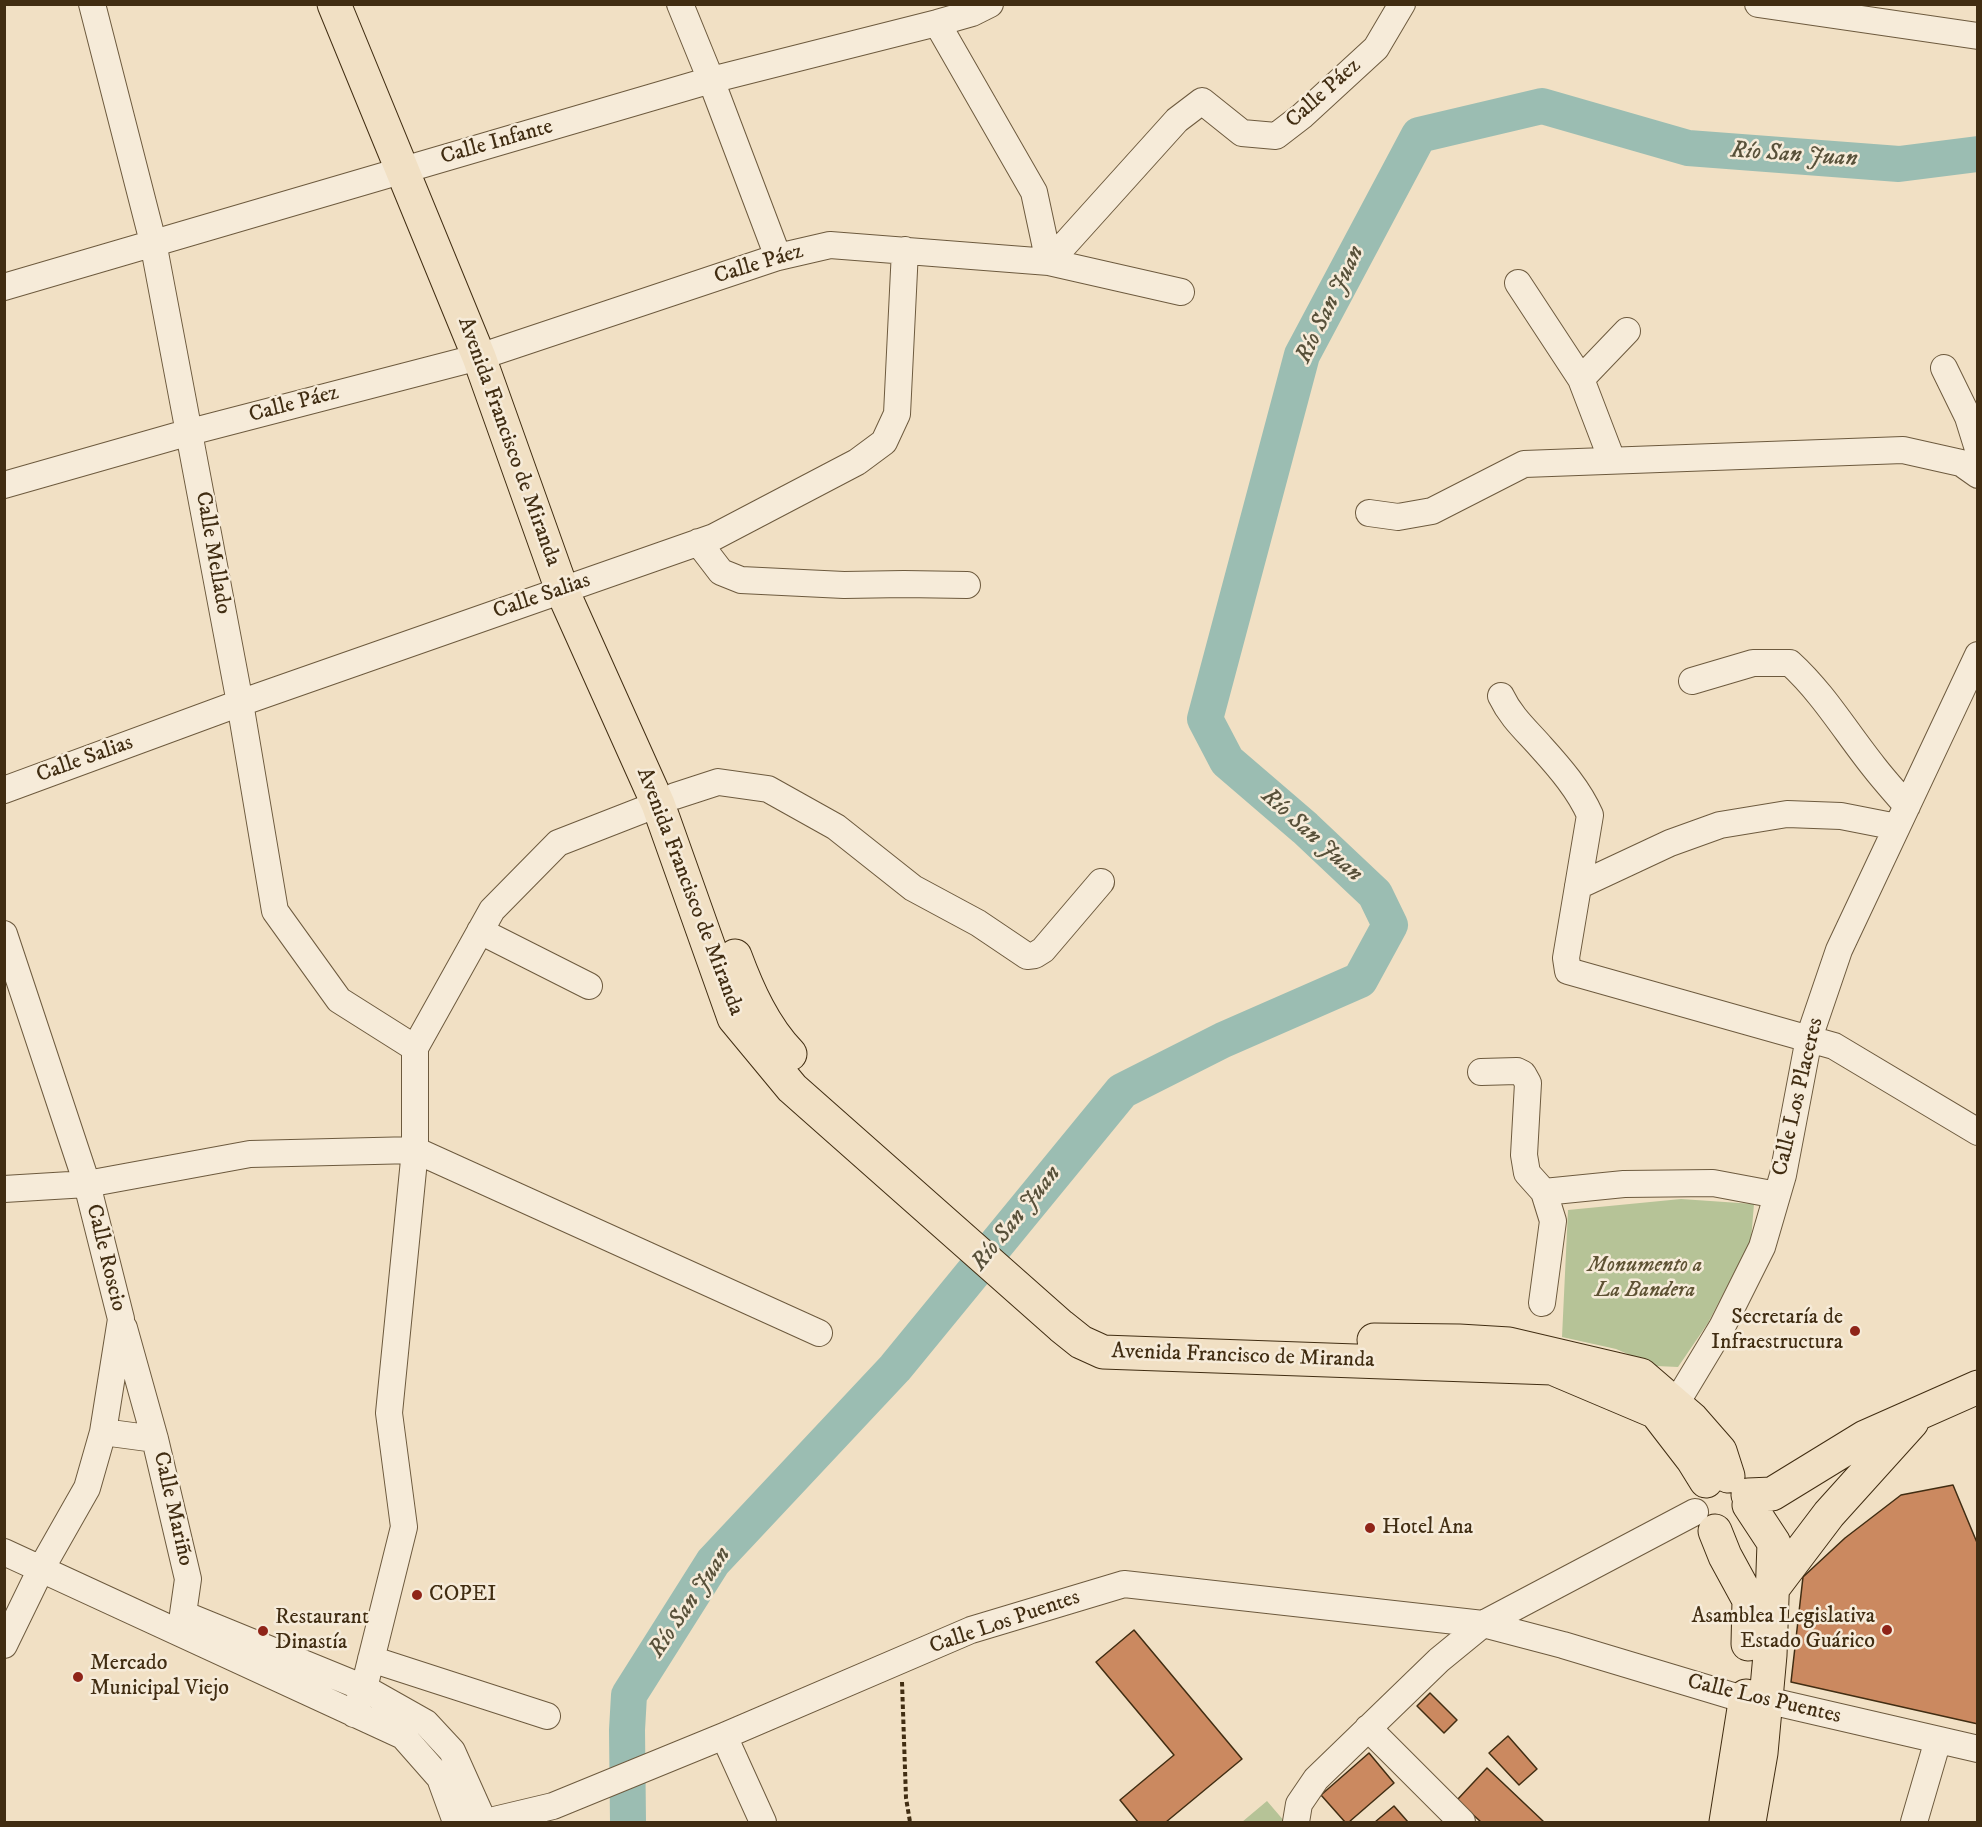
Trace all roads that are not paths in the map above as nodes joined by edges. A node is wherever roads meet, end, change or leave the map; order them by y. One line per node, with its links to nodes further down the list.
1 (92, 4): 12 (street, Calle Mellado)
2 (334, 4): 11 (main road, Avenida Francisco de Miranda)
3 (357, 4): 11 (main road, Avenida Francisco de Miranda)
4 (680, 4): 10 (street)
5 (990, 4): 8 (street, Calle Infante)
6 (1402, 4): 15 (street, Calle Páez)
7 (1758, 4): 9 (street)
8 (938, 23): 10 (street, Calle Infante); 15 (street)
9 (1977, 36)
10 (711, 80): 11 (street, Calle Infante); 14 (street)
11 (412, 168): 12 (street, Calle Infante); 20 (main road, Avenida Francisco de Miranda)
12 (153, 242): 17 (street, Calle Infante); 23 (street, Calle Mellado)
13 (905, 250): 14 (street, Calle Páez); 15 (street, Calle Páez); 29 (street, Calle Salias)
14 (778, 257): 20 (street, Calle Páez)
15 (1049, 262): 18 (street)
16 (1518, 283): 22 (street)
17 (4, 287)
18 (1181, 292)
19 (1627, 331): 22 (street)
20 (488, 354): 23 (street, Calle Páez); 31 (main road, Avenida Francisco de Miranda)
21 (1944, 368): 24 (street)
22 (1581, 379): 25 (street)
23 (190, 432): 27 (street, Calle Páez); 36 (street, Calle Mellado)
24 (1977, 449)
25 (1612, 459): 26 (street); 28 (street)
26 (1977, 475)
27 (4, 485)
28 (1369, 513)
29 (698, 542): 30 (street); 31 (street, Calle Salias)
30 (967, 585)
31 (572, 587): 36 (street, Calle Salias); 38 (main road, Avenida Francisco de Miranda)
32 (1977, 655): 34 (street, Calle Los Placeres)
33 (1692, 681): 39 (street)
34 (1970, 691): 39 (street, Calle Los Placeres)
35 (1501, 696): 41 (street)
36 (240, 703): 37 (street, Calle Salias); 46 (street, Calle Mellado)
37 (4, 790)
38 (667, 800): 40 (street); 42 (street); 56 (main road, Avenida Francisco de Miranda)
39 (1902, 816): 41 (street); 45 (street, Calle Los Placeres)
40 (1101, 882)
41 (1578, 886): 45 (street)
42 (480, 931): 44 (street); 46 (street)
43 (4, 934): 50 (street, Calle Roscio)
44 (589, 986)
45 (1809, 1038): 48 (street); 53 (street, Calle Los Placeres)
46 (415, 1048): 49 (street)
47 (1481, 1072): 52 (street)
48 (1977, 1132)
49 (415, 1150): 50 (street); 57 (street); 72 (street)
50 (87, 1185): 51 (street); 55 (street, Calle Roscio)
51 (4, 1189)
52 (1544, 1192): 53 (street); 54 (street)
53 (1777, 1195): 59 (street, Calle Los Placeres)
54 (1542, 1303)
55 (121, 1319): 61 (street, Calle Roscio); 62 (street, Calle Mariño)
56 (1064, 1319): 59 (main road, Avenida Francisco de Miranda); 63 (main road, Avenida Francisco de Miranda)
57 (819, 1333)
58 (1977, 1387): 60 (main road)
59 (1675, 1405): 63 (main road, Avenida Francisco de Miranda)
60 (1922, 1411): 63 (main road); 67 (main road)
61 (103, 1432): 62 (street); 66 (street, Calle Roscio)
62 (155, 1439): 68 (street, Calle Mariño)
63 (1733, 1489): 64 (main road); 64 (main road); 67 (main road, Avenida Francisco de Miranda)
64 (1705, 1521): 70 (street); 74 (main road, Avenida Francisco de Miranda)
65 (4, 1552): 66 (street)
66 (41, 1569): 69 (street); 71 (street, Calle Roscio)
67 (1773, 1588): 74 (main road, Avenida Francisco de Miranda)
68 (183, 1614): 69 (street); 73 (street)
69 (154, 1622): 75 (street)
70 (1483, 1624): 74 (street, Calle Los Puentes); 77 (street); 78 (street, Calle Los Puentes)
71 (4, 1645)
72 (371, 1659): 73 (street); 76 (street)
73 (364, 1688): 75 (street); 82 (street)
74 (1756, 1700): 79 (street, Calle Los Puentes); 87 (main road, Avenida Francisco de Miranda); 88 (main road, Avenida Francisco de Miranda)
75 (354, 1714): 83 (street)
76 (547, 1716)
77 (1368, 1728): 85 (street); 86 (street)
78 (724, 1736): 81 (street, Calle Los Puentes); 84 (street)
79 (1938, 1740): 80 (street, Calle Los Puentes); 89 (street)
80 (1977, 1749)
81 (544, 1814): 82 (street, Calle Los Puentes)
82 (481, 1821)
83 (456, 1822)
84 (763, 1822)
85 (1296, 1822)
86 (1462, 1822)
87 (1726, 1822)
88 (1749, 1822)
89 (1914, 1822)

